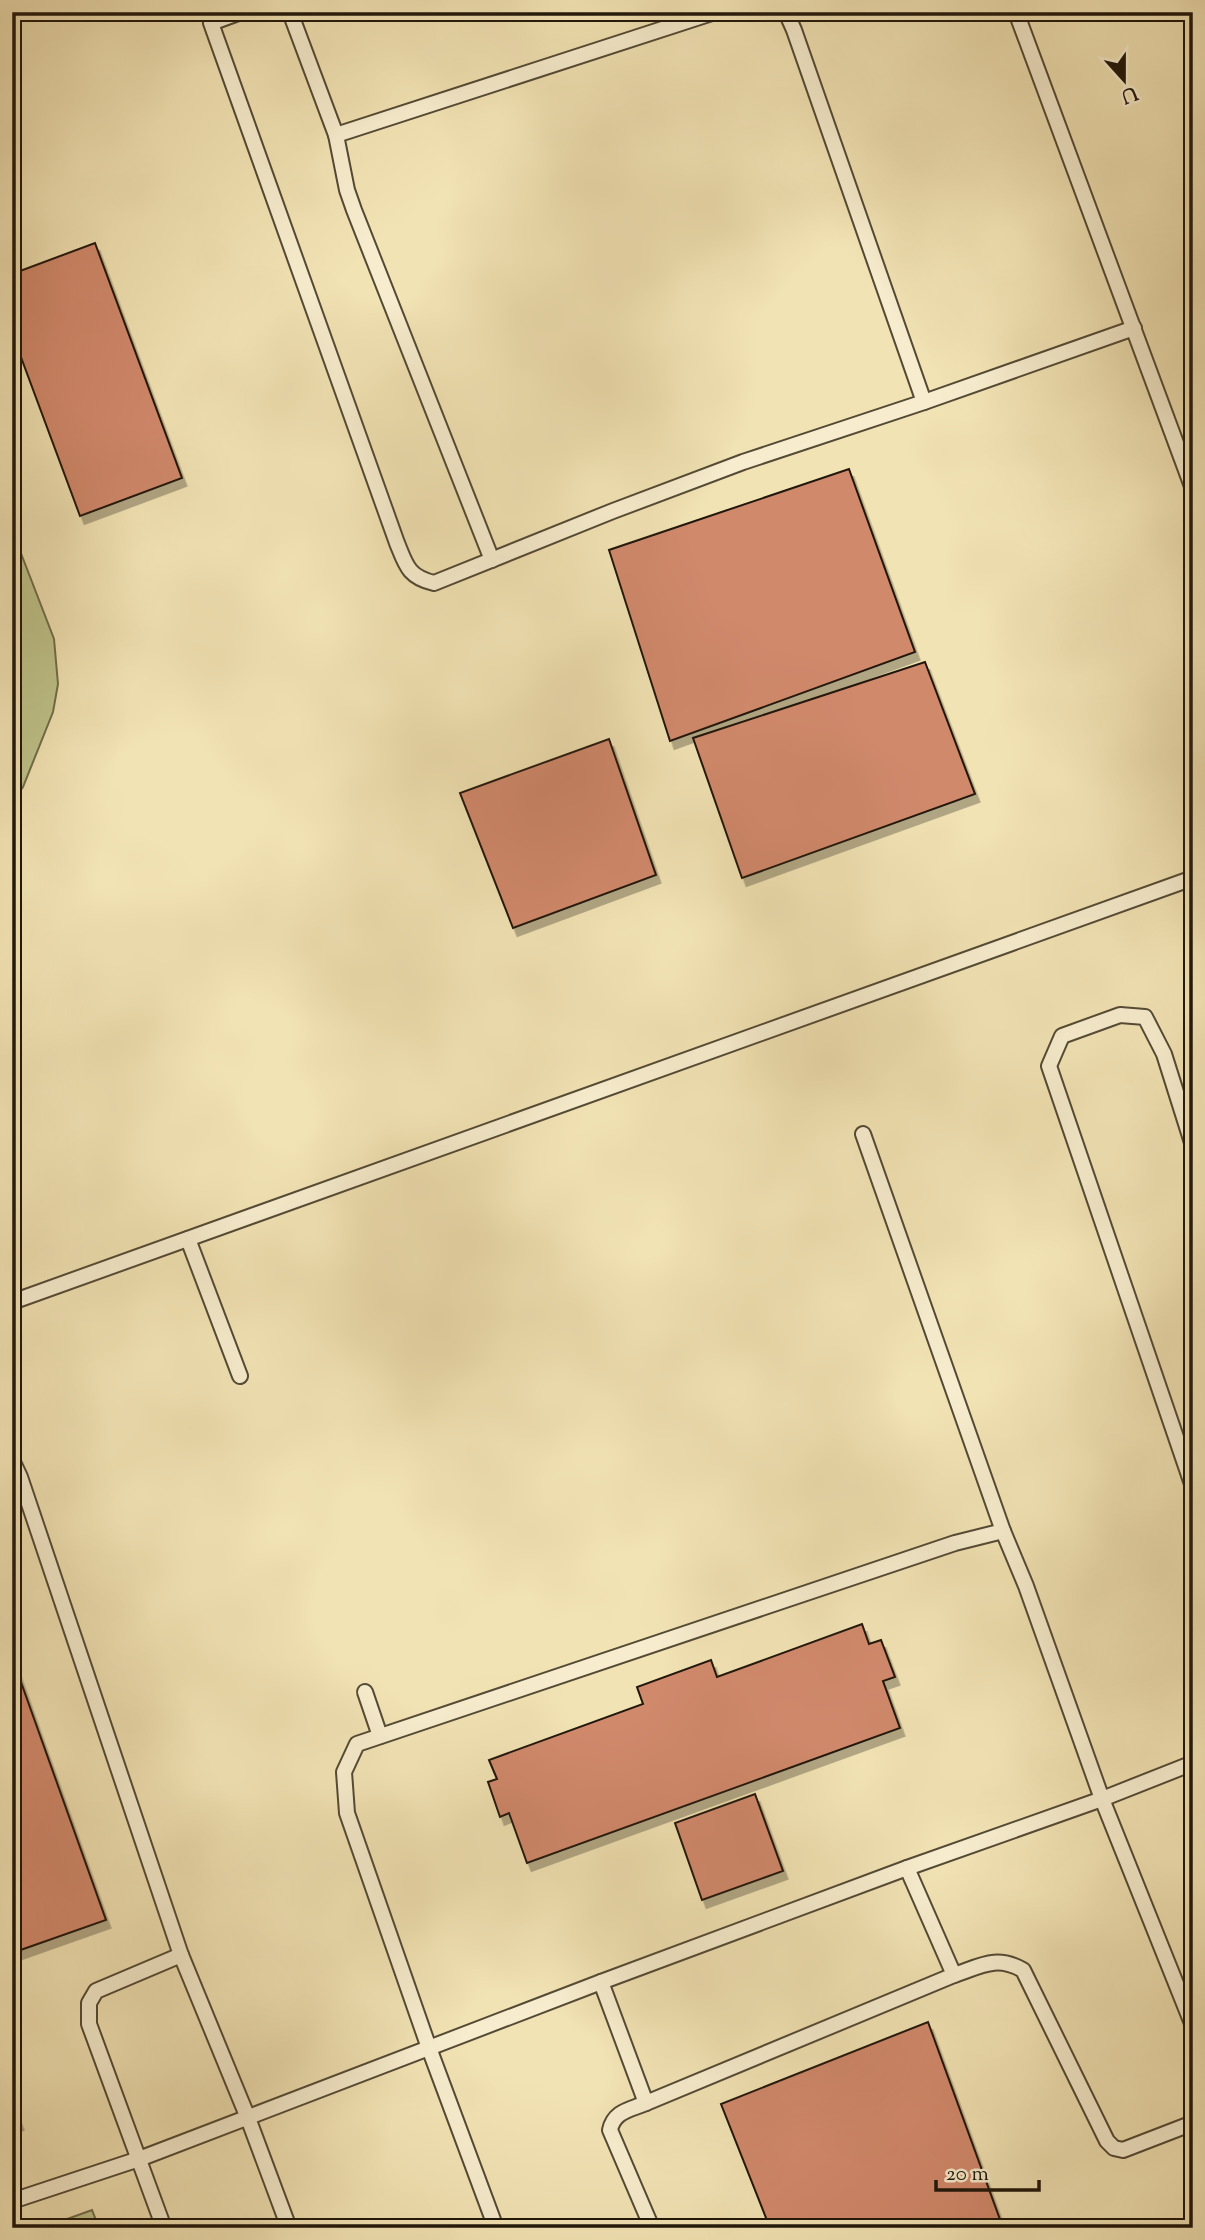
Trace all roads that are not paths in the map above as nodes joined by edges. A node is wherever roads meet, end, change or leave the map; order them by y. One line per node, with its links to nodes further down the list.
1 (241, 12): 6 (lane)
2 (290, 12): 7 (lane)
3 (715, 12): 7 (lane)
4 (786, 12): 9 (lane)
5 (1016, 12): 8 (lane)
6 (209, 18): 11 (lane)
7 (336, 135): 11 (lane)
8 (1134, 328): 9 (lane); 10 (lane)
9 (924, 402): 11 (lane)
10 (1193, 489)
11 (492, 560)
12 (1193, 878): 15 (lane)
13 (863, 1133): 20 (lane)
14 (1193, 1146): 19 (lane)
15 (188, 1239): 16 (lane); 17 (lane)
16 (12, 1302)
17 (240, 1376)
18 (12, 1460): 26 (lane)
19 (1193, 1487)
20 (1003, 1531): 22 (lane); 24 (lane)
21 (366, 1692): 22 (lane)
22 (380, 1736): 30 (lane)
23 (1193, 1763): 24 (lane)
24 (1102, 1799): 25 (lane); 29 (lane)
25 (906, 1868): 27 (lane); 28 (lane)
26 (181, 1955): 32 (lane); 34 (lane)
27 (954, 1975): 31 (lane); 33 (lane)
28 (601, 1982): 30 (lane); 31 (lane)
29 (1193, 2026)
30 (429, 2048): 32 (lane); 38 (lane)
31 (646, 2103): 39 (lane)
32 (248, 2118): 34 (lane); 37 (lane)
33 (1193, 2123)
34 (139, 2159): 35 (lane); 36 (lane)
35 (12, 2201)
36 (164, 2228)
37 (289, 2228)
38 (496, 2228)
39 (652, 2228)

